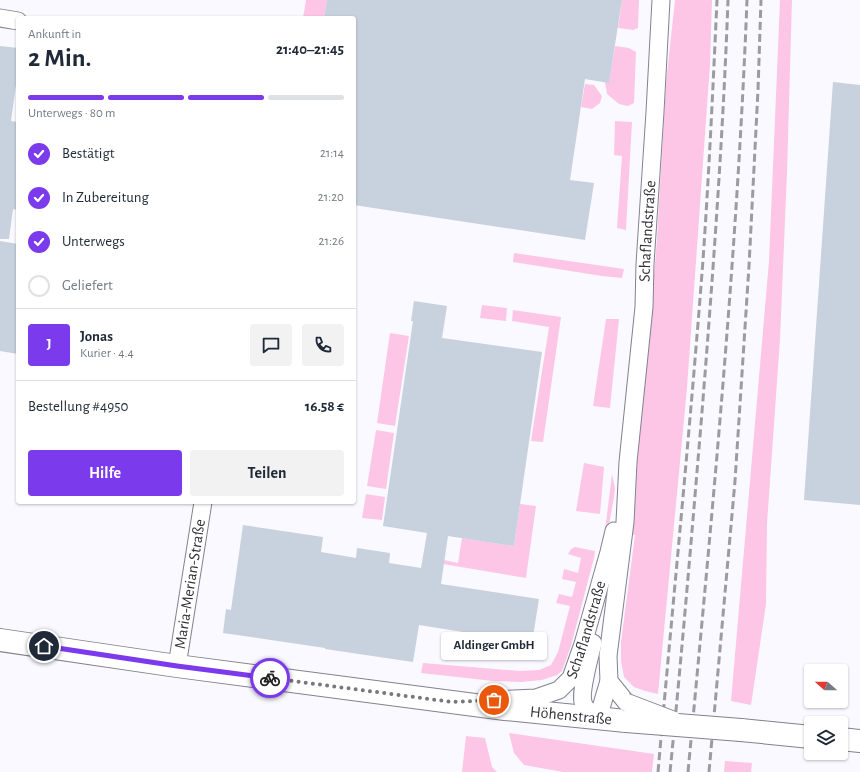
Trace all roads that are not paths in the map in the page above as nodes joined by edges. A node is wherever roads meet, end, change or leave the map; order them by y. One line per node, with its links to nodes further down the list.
1 (661, 0): 4 (street, Schaflandstraße)
2 (0, 18): 3 (street)
3 (16, 21)
4 (628, 462): 6 (street, Schaflandstraße); 9 (street, Schaflandstraße)
5 (203, 504): 8 (street, Maria-Merian-Straße)
6 (609, 552): 10 (street, Schaflandstraße); 12 (street, Schaflandstraße)
7 (0, 640): 8 (main road, Höhenstraße)
8 (177, 666): 10 (main road, Höhenstraße)
9 (609, 681): 11 (street); 12 (street, Schaflandstraße)
10 (452, 702): 12 (main road, Höhenstraße)
11 (626, 711): 12 (main road, Höhenstraße); 13 (main road, Höhenstraße, bridge)
12 (598, 718)
13 (804, 736)
14 (848, 740): 15 (main road)
15 (860, 741)

